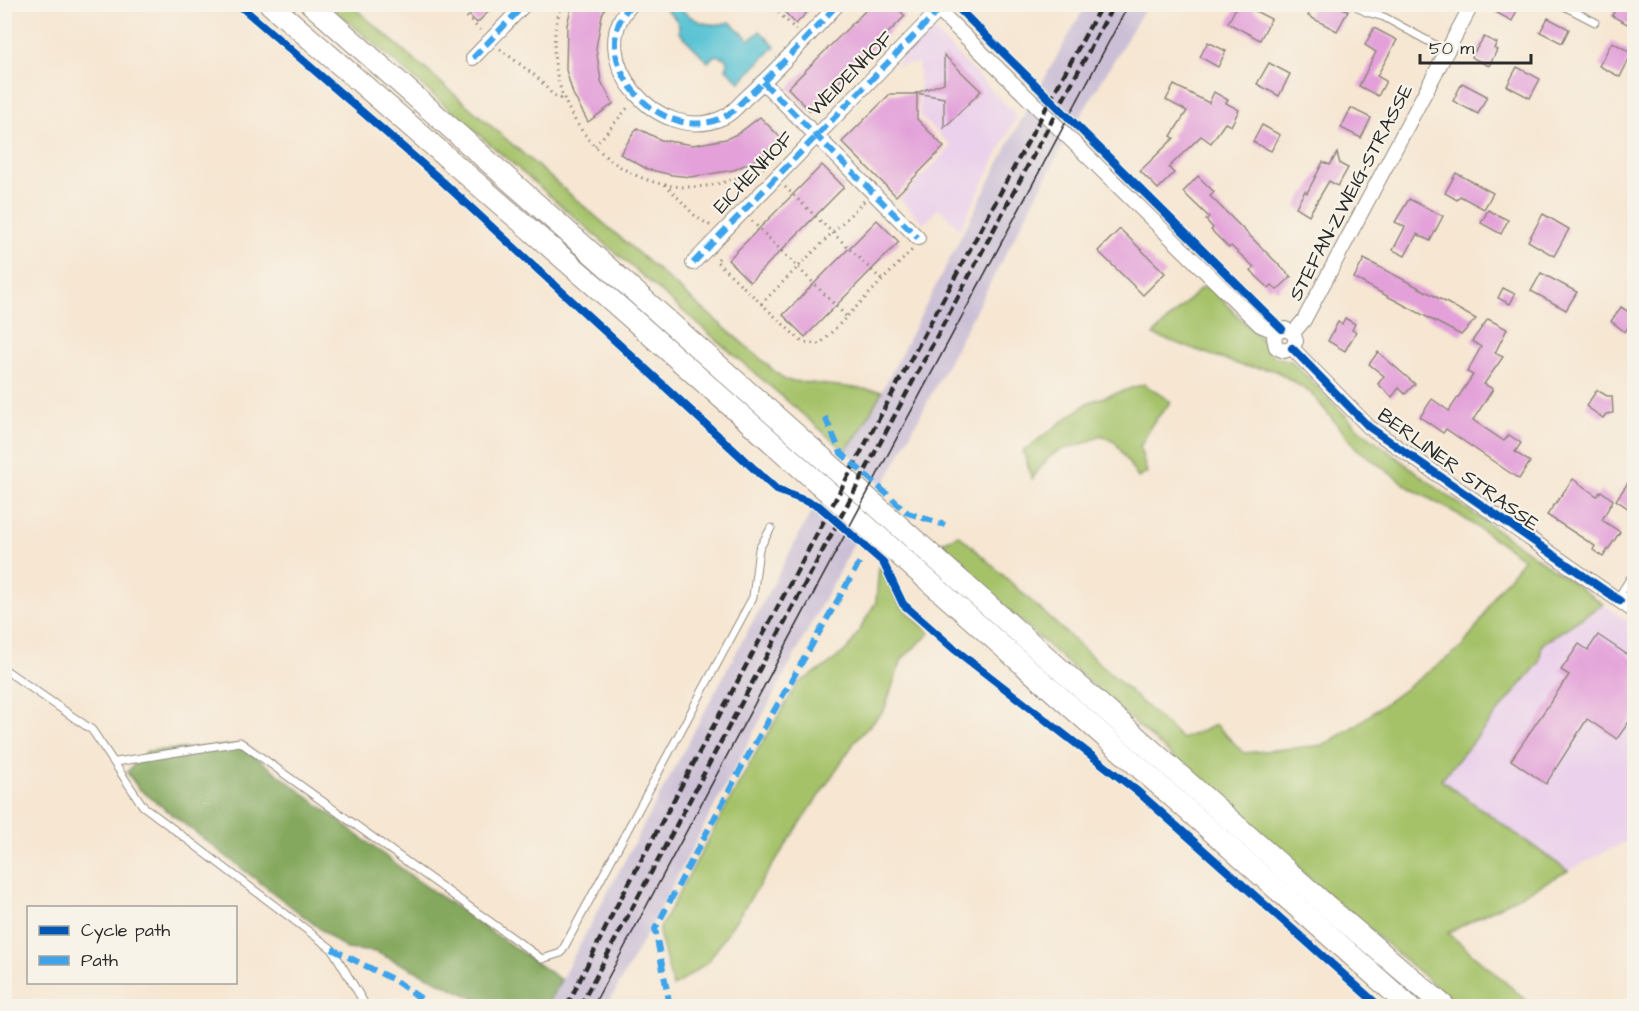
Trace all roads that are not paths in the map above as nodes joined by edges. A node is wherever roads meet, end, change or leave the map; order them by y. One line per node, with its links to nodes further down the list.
1 (270, 4): 27 (main road)
2 (311, 4): 28 (main road)
3 (525, 4): 12 (street)
4 (632, 4): 13 (street)
5 (838, 4): 13 (street)
6 (1353, 4): 11 (lane)
7 (1473, 4): 11 (street, STEFAN-ZWEIG-STRASSE)
8 (1560, 4): 10 (lane)
9 (935, 8): 14 (street, WEIDENHOF); 17 (street, BERLINER STRASSE)
10 (1595, 22)
11 (1448, 52): 18 (street, STEFAN-ZWEIG-STRASSE)
12 (473, 58)
13 (764, 82): 14 (street, WEIDENHOF)
14 (816, 135): 15 (street, EICHENHOF); 16 (street, EICHENHOF)
15 (918, 238)
16 (693, 263)
17 (1276, 332): 18 (street, BERLINER STRASSE); 19 (street, BERLINER STRASSE)
18 (1293, 333): 19 (street)
19 (1292, 348): 22 (street, BERLINER STRASSE)
20 (771, 528): 25 (lane)
21 (1635, 579): 22 (street)
22 (1620, 601): 23 (street, BERLINER STRASSE)
23 (1635, 611)
24 (4, 669): 25 (lane)
25 (116, 762): 26 (lane)
26 (366, 1006)
27 (1409, 1006)
28 (1444, 1006)

